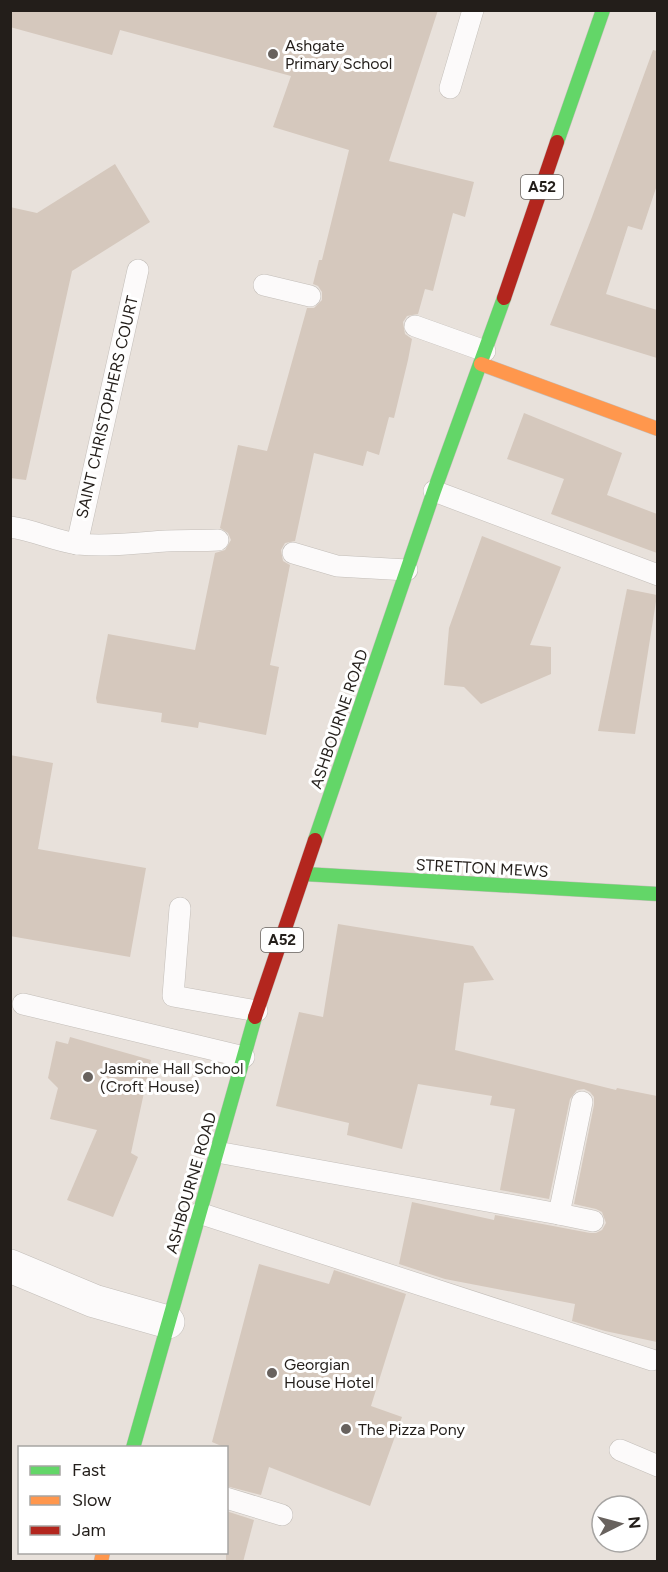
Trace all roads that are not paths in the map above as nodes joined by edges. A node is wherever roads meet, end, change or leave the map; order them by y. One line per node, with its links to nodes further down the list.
1 (473, 10): 3 (lane)
2 (603, 10): 8 (main road, ASHBOURNE ROAD / A52)
3 (450, 88)
4 (138, 270): 13 (lane, SAINT CHRISTOPHERS COURT)
5 (264, 285): 6 (lane)
6 (310, 296)
7 (415, 326): 8 (lane)
8 (483, 358): 9 (main road); 10 (main road, ASHBOURNE ROAD / A52)
9 (657, 429)
10 (434, 491): 15 (main road, ASHBOURNE ROAD / A52); 16 (lane)
11 (10, 527): 13 (lane, SAINT CHRISTOPHERS COURT)
12 (218, 540): 13 (lane, SAINT CHRISTOPHERS COURT)
13 (77, 544)
14 (293, 553): 15 (lane)
15 (407, 570): 17 (main road, ASHBOURNE ROAD / A52)
16 (657, 575)
17 (304, 874): 18 (main road, STRETTON MEWS); 21 (main road, ASHBOURNE ROAD / A52)
18 (657, 894)
19 (180, 908): 21 (lane)
20 (23, 1004): 22 (lane)
21 (257, 1011): 22 (main road, ASHBOURNE ROAD / A52)
22 (244, 1057): 24 (main road, ASHBOURNE ROAD / A52)
23 (582, 1102): 26 (lane)
24 (217, 1152): 25 (main road, ASHBOURNE ROAD / A52); 26 (lane)
25 (199, 1213): 29 (main road, ASHBOURNE ROAD / A52); 30 (lane)
26 (560, 1214): 27 (lane)
27 (593, 1221)
28 (10, 1266): 29 (street)
29 (168, 1322): 31 (main road, ASHBOURNE ROAD / A52)
30 (652, 1360)
31 (135, 1446)
32 (620, 1450): 33 (lane)
33 (657, 1466)
34 (228, 1499): 35 (lane)
35 (282, 1515)

